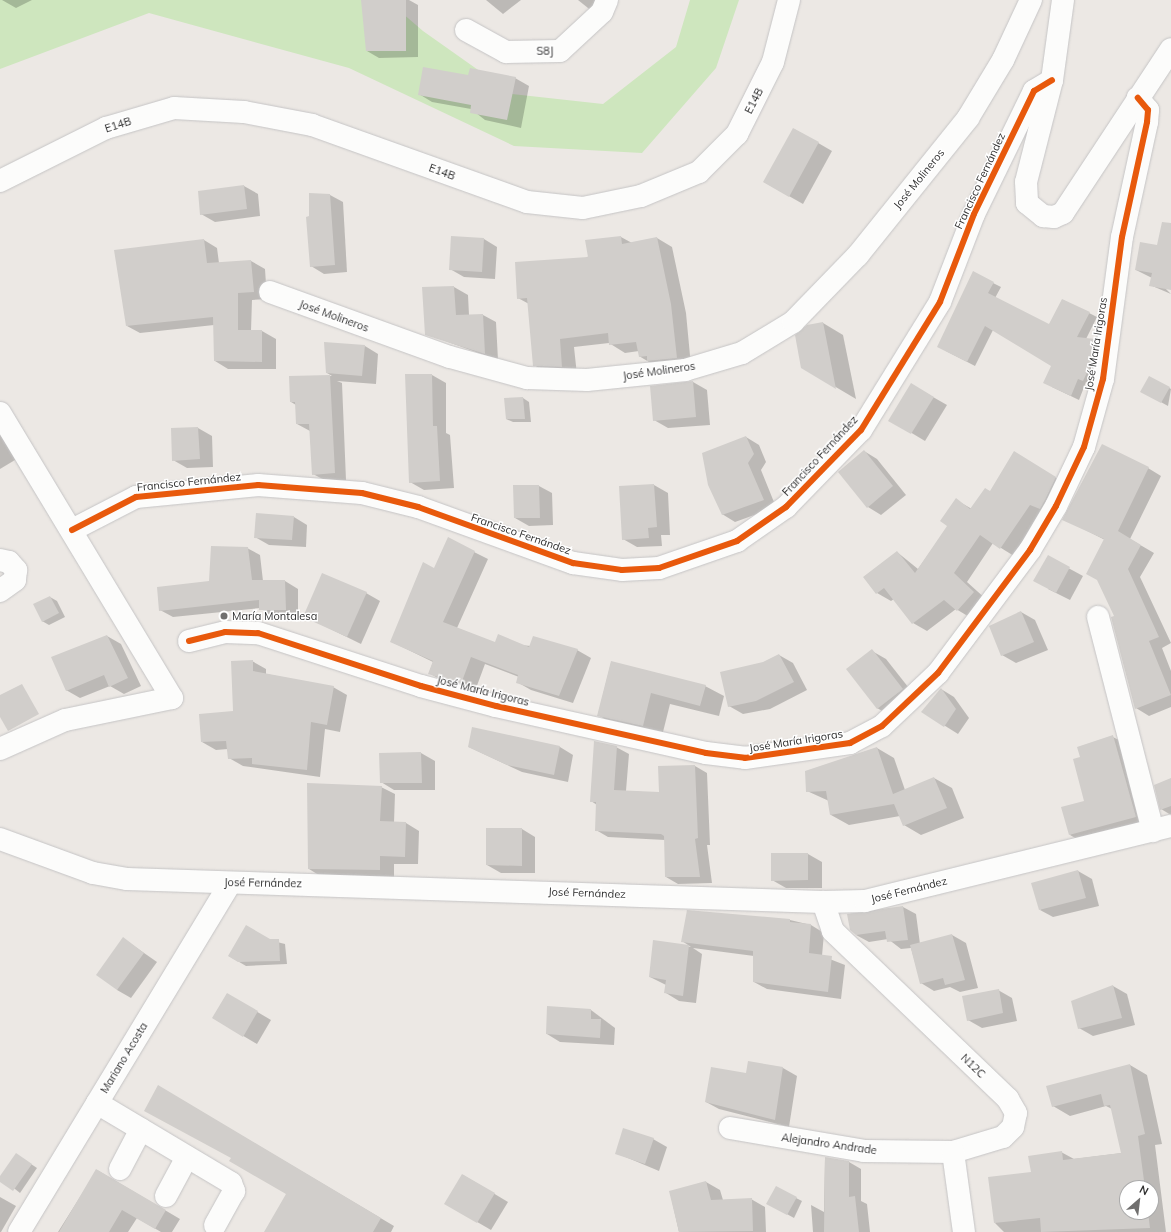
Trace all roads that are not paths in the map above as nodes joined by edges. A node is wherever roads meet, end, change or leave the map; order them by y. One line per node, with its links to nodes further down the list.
1 (608, 0): 5 (street, S8J)
2 (789, 0): 9 (street, E14B)
3 (1031, 0): 10 (street, José Molineros)
4 (1063, 0): 7 (street)
5 (466, 30)
6 (1171, 49): 8 (street)
7 (1052, 80): 8 (street); 12 (street, Francisco Fernández)
8 (1138, 98): 16 (street, José María Irigoras)
9 (0, 182)
10 (270, 292)
11 (0, 413): 12 (street)
12 (72, 530): 17 (street)
13 (0, 560): 14 (street)
14 (0, 591)
15 (1098, 617): 18 (street)
16 (189, 641)
17 (0, 749)
18 (1162, 828): 21 (street, José Fernández)
19 (0, 839): 20 (street, José Fernández)
20 (230, 883): 21 (street, José Fernández); 22 (street, Mariano Acosta)
21 (823, 902): 25 (street, N12C)
22 (97, 1103): 24 (street); 30 (street, Mariano Acosta)
23 (730, 1128): 25 (street, Alejandro Andrade)
24 (141, 1130): 26 (street); 27 (street)
25 (953, 1152): 31 (street)
26 (187, 1156): 28 (street); 29 (street)
27 (120, 1169)
28 (166, 1196)
29 (215, 1225)
30 (19, 1232)
31 (964, 1232)

